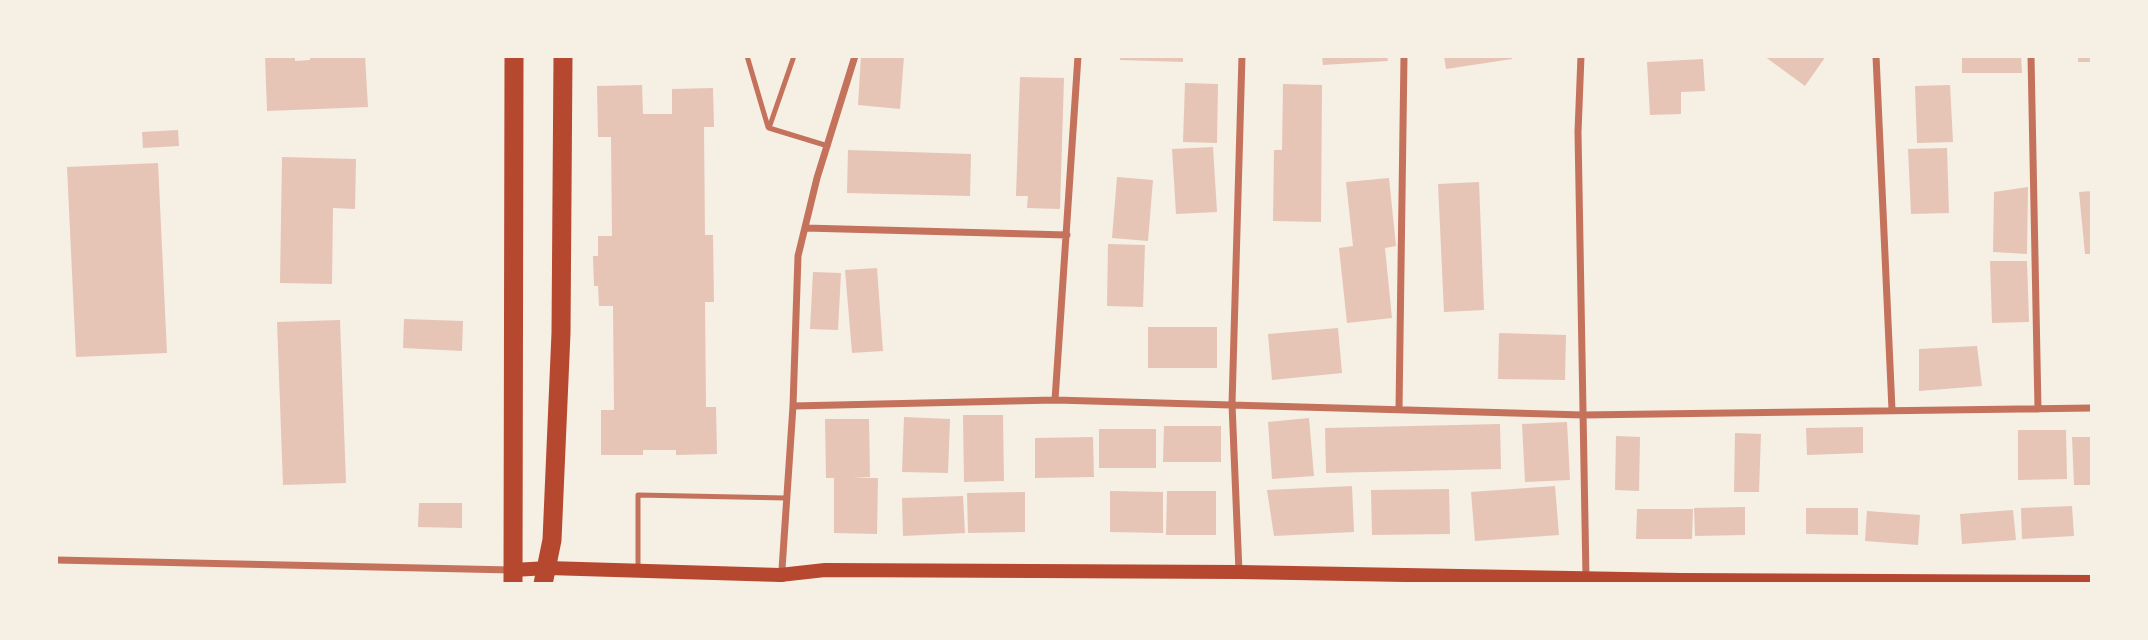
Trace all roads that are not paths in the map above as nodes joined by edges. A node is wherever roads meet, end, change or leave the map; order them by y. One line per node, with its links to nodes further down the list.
1 (514, 56): 29 (highway)
2 (563, 56): 28 (highway)
3 (747, 56): 12 (lane)
4 (794, 56): 12 (lane)
5 (855, 56): 13 (street)
6 (1078, 56): 15 (street)
7 (1242, 56): 17 (street)
8 (1404, 56): 20 (street)
9 (1581, 56): 23 (street)
10 (1876, 56): 22 (street)
11 (2031, 56): 21 (street)
12 (769, 128): 13 (lane)
13 (828, 146): 14 (street)
14 (805, 228): 15 (street); 18 (street)
15 (1067, 235): 16 (street)
16 (1055, 400): 17 (street); 18 (street)
17 (1232, 404): 20 (street); 27 (street)
18 (793, 406): 24 (street)
19 (2092, 408): 21 (street)
20 (1399, 409): 23 (street)
21 (2038, 409): 22 (street)
22 (1892, 411): 23 (street)
23 (1583, 415): 30 (street)
24 (786, 498): 26 (lane); 31 (street)
25 (56, 560): 29 (street)
26 (638, 570): 28 (main road); 31 (main road)
27 (1239, 572): 30 (main road); 31 (main road)
28 (545, 576): 29 (main road)
29 (513, 577)
30 (1586, 578): 32 (main road)
31 (780, 580)
32 (2092, 582)

